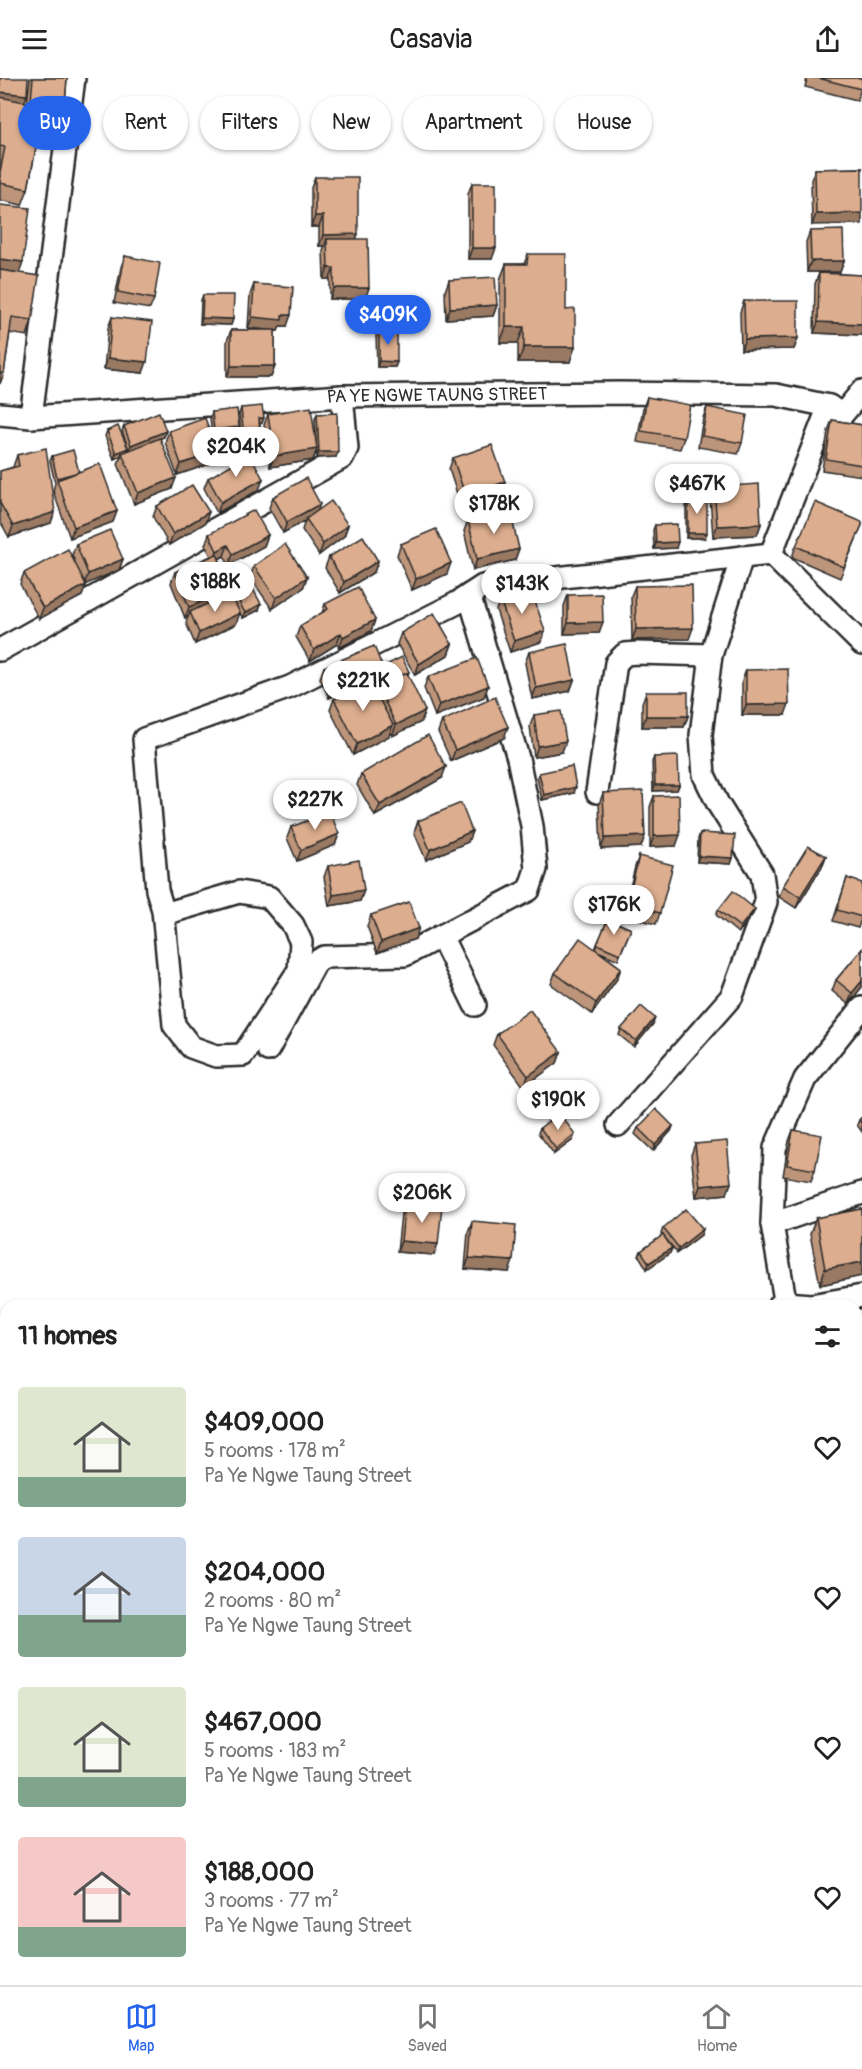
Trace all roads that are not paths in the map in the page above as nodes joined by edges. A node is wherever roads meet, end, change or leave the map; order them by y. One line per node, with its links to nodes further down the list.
1 (74, 78): 6 (street)
2 (862, 391): 4 (street)
3 (342, 396): 4 (street, PA YE NGWE TAUNG STREET); 6 (street, PA YE NGWE TAUNG STREET); 12 (street)
4 (835, 410): 7 (street, PA YE NGWE TAUNG STREET); 8 (street)
5 (0, 414): 6 (street, PA YE NGWE TAUNG STREET)
6 (31, 417)
7 (862, 420)
8 (771, 554): 9 (street); 11 (street)
9 (742, 557): 10 (street); 13 (street)
10 (469, 595): 15 (street); 16 (street)
11 (862, 644)
12 (0, 650)
13 (711, 655): 14 (street); 20 (street)
14 (597, 792)
15 (163, 910): 15 (street)
16 (441, 936): 17 (street); 19 (street)
17 (475, 1005)
18 (862, 1008): 22 (street)
19 (268, 1050)
20 (618, 1125)
21 (862, 1193): 22 (street)
22 (772, 1224): 24 (street)
23 (862, 1296): 25 (street)
24 (782, 1300)
25 (839, 1300)

